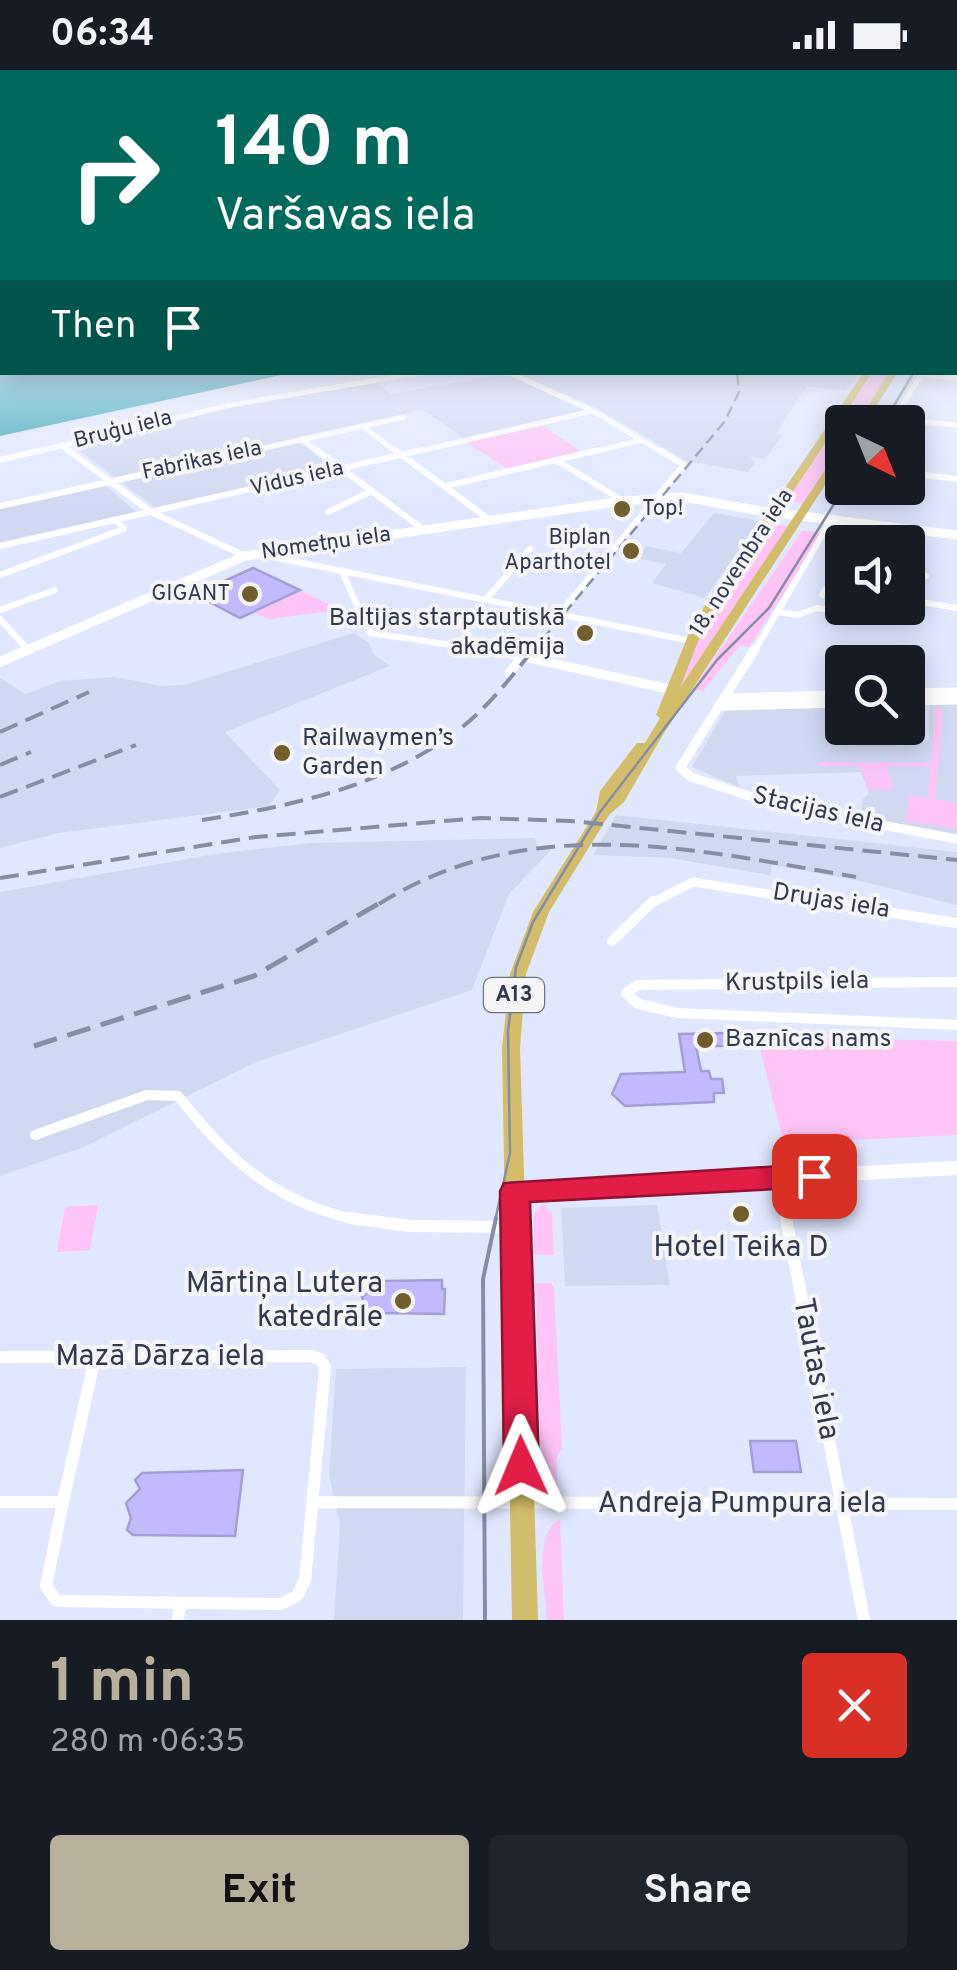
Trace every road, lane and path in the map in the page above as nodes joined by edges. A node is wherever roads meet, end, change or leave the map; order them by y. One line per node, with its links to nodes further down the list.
1 (407, 375): 17 (street, Bruģu iela)
2 (515, 375): 10 (street)
3 (866, 375): 33 (main road, 18. novembra iela / A13)
4 (892, 375): 7 (main road)
5 (921, 375): 6 (street); 8 (street)
6 (957, 378)
7 (873, 405)
8 (903, 405)
9 (955, 410): 13 (street)
10 (593, 411): 16 (street); 18 (street, Vidus iela)
11 (404, 418): 14 (street, Fabrikas iela)
12 (925, 422): 13 (street)
13 (955, 425)
14 (362, 426): 15 (street, Fabrikas iela); 18 (street)
15 (302, 440): 21 (street); 25 (street, Fabrikas iela)
16 (642, 440): 20 (street); 28 (street)
17 (61, 445): 19 (street, Bruģu iela); 25 (street)
18 (400, 454): 21 (street, Vidus iela); 26 (street)
19 (0, 460)
20 (556, 460): 26 (street); 29 (street)
21 (341, 468): 27 (street); 31 (street, Vidus iela)
22 (925, 475): 24 (street)
23 (825, 478): 34 (main road, 18. novembra iela / A13)
24 (957, 478)
25 (111, 482): 30 (street, Fabrikas iela); 31 (street)
26 (446, 486): 36 (street)
27 (372, 491): 32 (street); 39 (street)
28 (657, 497): 29 (street, Nometņu iela); 33 (street, Nometņu iela); 58 (street)
29 (623, 500): 36 (street, Nometņu iela)
30 (0, 506)
31 (151, 512): 35 (street, Vidus iela); 45 (street)
32 (328, 512)
33 (772, 516): 34 (street, Nometņu iela); 60 (main road, 18. novembra iela / A13)
34 (799, 519): 37 (street, Nometņu iela); 75 (main road, 18. novembra iela / A13)
35 (116, 520): 42 (street, Vidus iela); 48 (street)
36 (490, 520): 39 (street, Nometņu iela)
37 (830, 523): 38 (street); 41 (street); 57 (street)
38 (844, 525)
39 (424, 530): 44 (street, Nometņu iela)
40 (925, 536): 41 (street)
41 (957, 538)
42 (0, 546)
43 (530, 549): 52 (street)
44 (288, 550): 45 (street, Nometņu iela); 46 (street)
45 (250, 555): 46 (street); 61 (street, Nometņu iela)
46 (300, 562): 47 (street)
47 (341, 570): 52 (street); 62 (street)
48 (0, 575)
49 (56, 590): 56 (street)
50 (825, 590): 51 (street)
51 (822, 595)
52 (486, 600): 58 (street)
53 (925, 603): 54 (street)
54 (957, 608)
55 (825, 609): 57 (street)
56 (0, 610)
57 (778, 612): 72 (street)
58 (559, 614): 60 (street)
59 (0, 618): 61 (street)
60 (690, 641): 65 (main road, 18. novembra iela / A13)
61 (28, 650): 63 (street, Nometņu iela)
62 (522, 657): 64 (street); 65 (street)
63 (0, 662)
64 (509, 673)
65 (672, 690): 75 (main road, 18. novembra iela / A13)
66 (957, 692): 67 (street)
67 (925, 693)
68 (825, 696): 70 (street)
69 (957, 700): 71 (street)
70 (767, 701): 72 (street); 73 (street)
71 (925, 701)
72 (720, 702): 74 (street)
73 (825, 703)
74 (682, 771): 76 (street, Stacijas iela)
75 (603, 812): 84 (main road, 18. novembra iela / A13)
76 (957, 840)
77 (957, 923): 78 (street, Drujas iela)
78 (612, 941)
79 (957, 982): 80 (street, Krustpils iela)
80 (957, 1025)
81 (35, 1134): 85 (street)
82 (957, 1168): 83 (street)
83 (778, 1178): 84 (street); 91 (street, Tautas iela)
84 (514, 1191): 85 (main road, 18. novembra iela / A13)
85 (516, 1227): 92 (main road, 18. novembra iela / A13)
86 (0, 1357): 87 (street, Mazā Dārza iela)
87 (95, 1357): 89 (street); 90 (street, Mazā Dārza iela)
88 (0, 1502): 89 (street)
89 (63, 1502): 94 (street)
90 (313, 1502): 92 (street, Andreja Pumpura iela); 94 (street)
91 (840, 1502): 92 (street, Andreja Pumpura iela); 93 (street, Andreja Pumpura iela); 96 (street, Tautas iela)
92 (522, 1503): 95 (main road, 18. novembra iela / A13)
93 (957, 1504)
94 (179, 1612)
95 (525, 1620)
96 (864, 1620)

